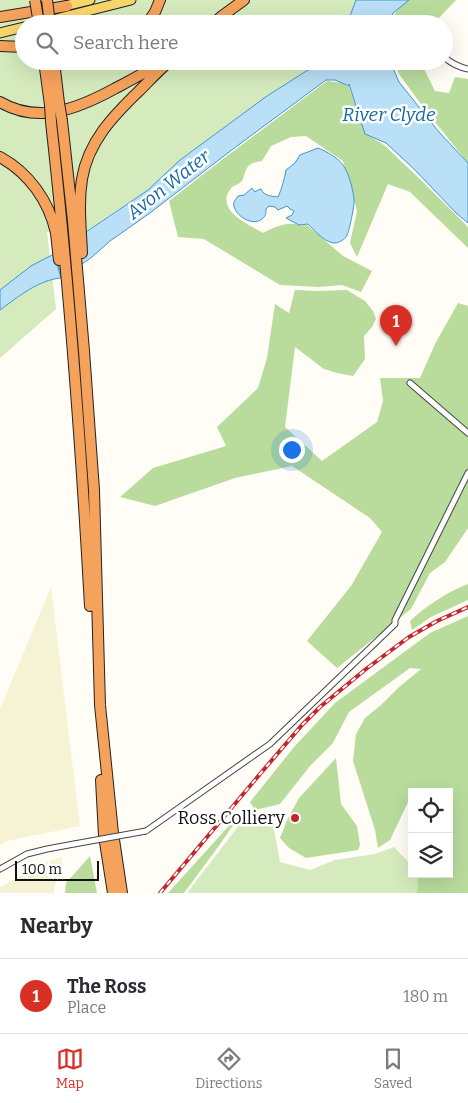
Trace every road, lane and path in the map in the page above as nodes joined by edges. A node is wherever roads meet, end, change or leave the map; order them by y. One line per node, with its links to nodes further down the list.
1 (35, 0): 9 (highway, bridge)
2 (47, 0): 10 (highway, bridge)
3 (90, 0): 7 (main road)
4 (131, 0): 11 (main road)
5 (160, 0): 12 (highway)
6 (244, 0): 13 (highway)
7 (68, 6): 8 (main road); 14 (highway)
8 (30, 15)
9 (37, 15)
10 (49, 15)
11 (73, 15)
12 (153, 15)
13 (223, 15)
14 (0, 17)
15 (15, 18): 16 (main road)
16 (0, 22)
17 (15, 29): 18 (main road)
18 (0, 33)
19 (0, 46): 20 (highway)
20 (15, 47)
21 (453, 64): 25 (street)
22 (50, 70): 27 (highway, bridge)
23 (148, 70): 26 (highway)
24 (161, 70): 29 (highway)
25 (468, 70)
26 (0, 102)
27 (56, 121): 29 (highway); 30 (highway)
28 (0, 157): 30 (highway)
29 (76, 218): 36 (highway)
30 (59, 230): 35 (highway)
31 (410, 383): 32 (street)
32 (468, 433)
33 (468, 473): 34 (street, bridge)
34 (0, 868)
35 (113, 893)
36 (122, 893)

